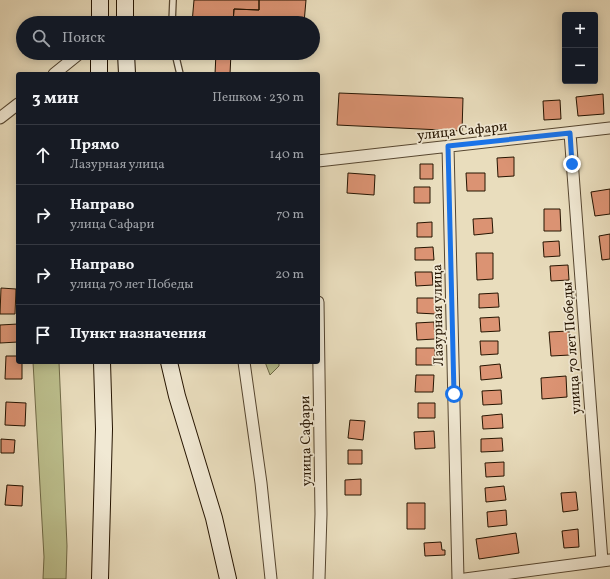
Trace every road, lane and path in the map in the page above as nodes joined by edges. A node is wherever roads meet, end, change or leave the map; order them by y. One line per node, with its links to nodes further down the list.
1 (100, 0): 4 (main road)
2 (125, 0): 5 (main road)
3 (173, 0): 6 (lane)
4 (100, 16)
5 (125, 16)
6 (172, 16)
7 (71, 60): 11 (street)
8 (99, 60): 12 (main road)
9 (126, 60): 13 (main road)
10 (177, 60): 14 (lane)
11 (56, 72)
12 (99, 72)
13 (127, 72)
14 (180, 72)
15 (610, 128): 16 (street, улица Сафари)
16 (570, 133): 17 (street, улица Сафари); 23 (street, улица 70 лет Победы)
17 (448, 146): 18 (street, улица Сафари); 28 (street, Лазурная улица)
18 (320, 161)
19 (102, 364): 24 (main road)
20 (169, 364): 25 (main road)
21 (244, 364): 26 (street)
22 (319, 364): 27 (street, улица Сафари)
23 (606, 561): 29 (street)
24 (100, 579)
25 (228, 579)
26 (271, 579)
27 (318, 579)
28 (458, 579)
29 (465, 579)

